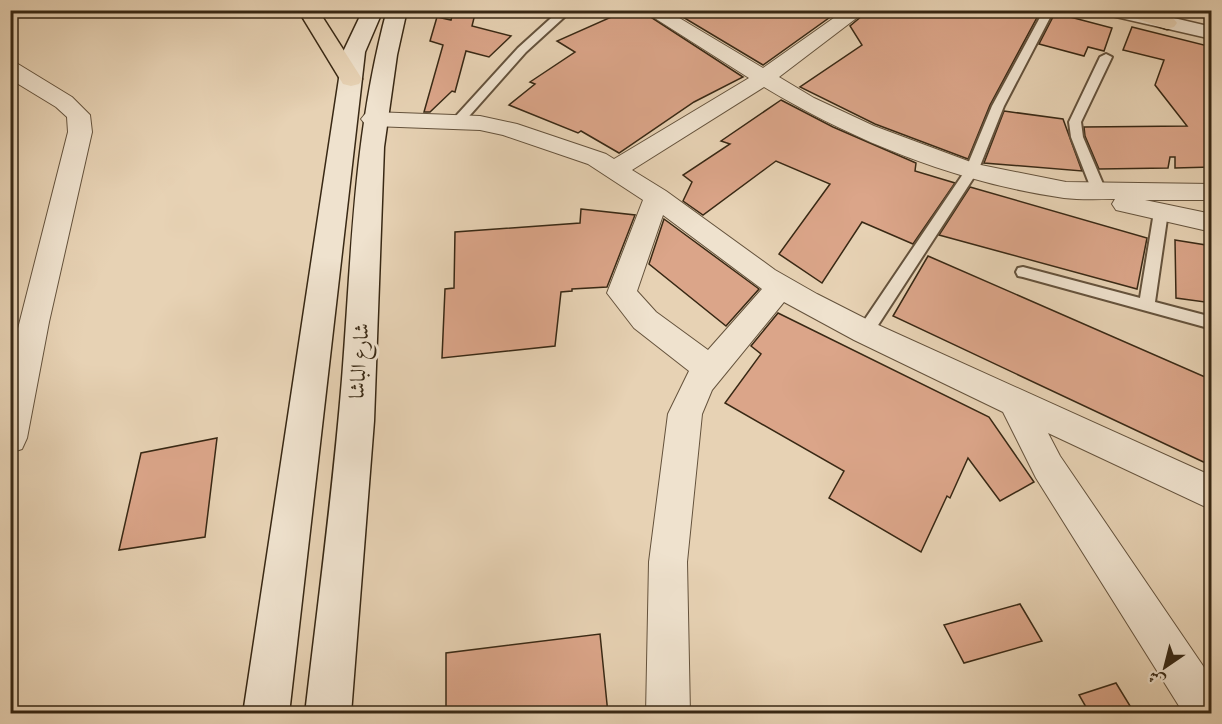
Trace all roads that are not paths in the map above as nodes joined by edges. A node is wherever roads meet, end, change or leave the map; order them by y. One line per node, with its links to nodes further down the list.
1 (308, 10): 17 (main road)
2 (374, 10): 17 (main road)
3 (397, 10): 19 (main road, شارع الباشا)
4 (567, 10): 18 (lane)
5 (651, 10): 16 (street)
6 (858, 10): 16 (street)
7 (1048, 10): 21 (lane)
8 (1110, 10): 12 (main road)
9 (1130, 10): 12 (main road)
10 (1201, 10): 11 (main road)
11 (1212, 13)
12 (1167, 23): 13 (main road)
13 (1212, 33)
14 (1106, 57): 23 (lane)
15 (10, 69): 35 (street)
16 (764, 78): 20 (street); 21 (street)
17 (351, 79): 19 (main road)
18 (459, 120): 19 (street); 20 (street)
19 (362, 131): 37 (main road); 38 (main road, شارع الباشا)
20 (615, 169): 25 (street)
21 (971, 171): 22 (street); 32 (lane)
22 (1066, 190): 23 (street); 26 (street)
23 (1099, 190): 24 (street)
24 (1212, 192)
25 (657, 197): 29 (street); 33 (street)
26 (1161, 212): 27 (street); 30 (lane)
27 (1212, 224)
28 (1023, 272): 30 (lane)
29 (781, 286): 32 (street); 33 (street)
30 (1147, 305): 31 (lane)
31 (1212, 323)
32 (865, 332): 34 (street)
33 (709, 368): 39 (street)
34 (1014, 401): 36 (street); 40 (street)
35 (10, 438)
36 (1212, 494)
37 (266, 714)
38 (328, 714)
39 (668, 714)
40 (1209, 714)

